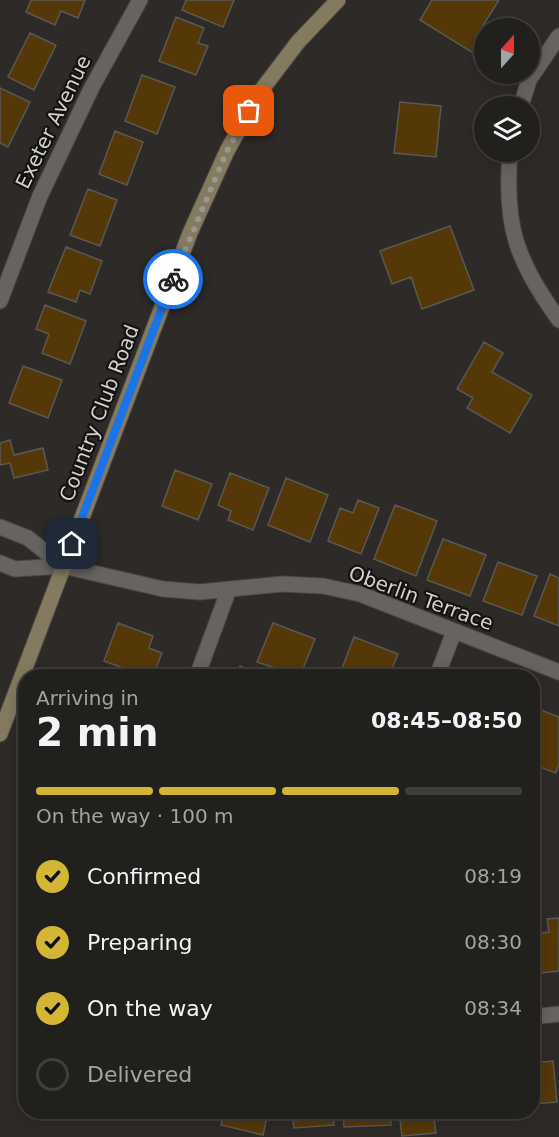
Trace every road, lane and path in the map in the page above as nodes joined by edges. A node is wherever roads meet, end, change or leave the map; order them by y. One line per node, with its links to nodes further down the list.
1 (140, 0): 6 (street, Exeter Avenue)
2 (338, 0): 10 (main road, Country Club Road)
3 (559, 36): 4 (street)
4 (523, 96)
5 (509, 162): 7 (street)
6 (0, 301)
7 (559, 320)
8 (0, 527): 10 (street)
9 (0, 563): 10 (street)
10 (63, 566): 11 (street, Oberlin Terrace); 13 (main road, Country Club Road)
11 (229, 589): 12 (street, Oberlin Terrace); 14 (street)
12 (454, 632): 15 (street); 16 (street, Oberlin Terrace)
13 (24, 669)
14 (200, 669)
15 (440, 669)
16 (559, 672)
17 (18, 686): 18 (main road, Country Club Road)
18 (0, 734)
19 (559, 1014): 20 (street)
20 (540, 1016)

